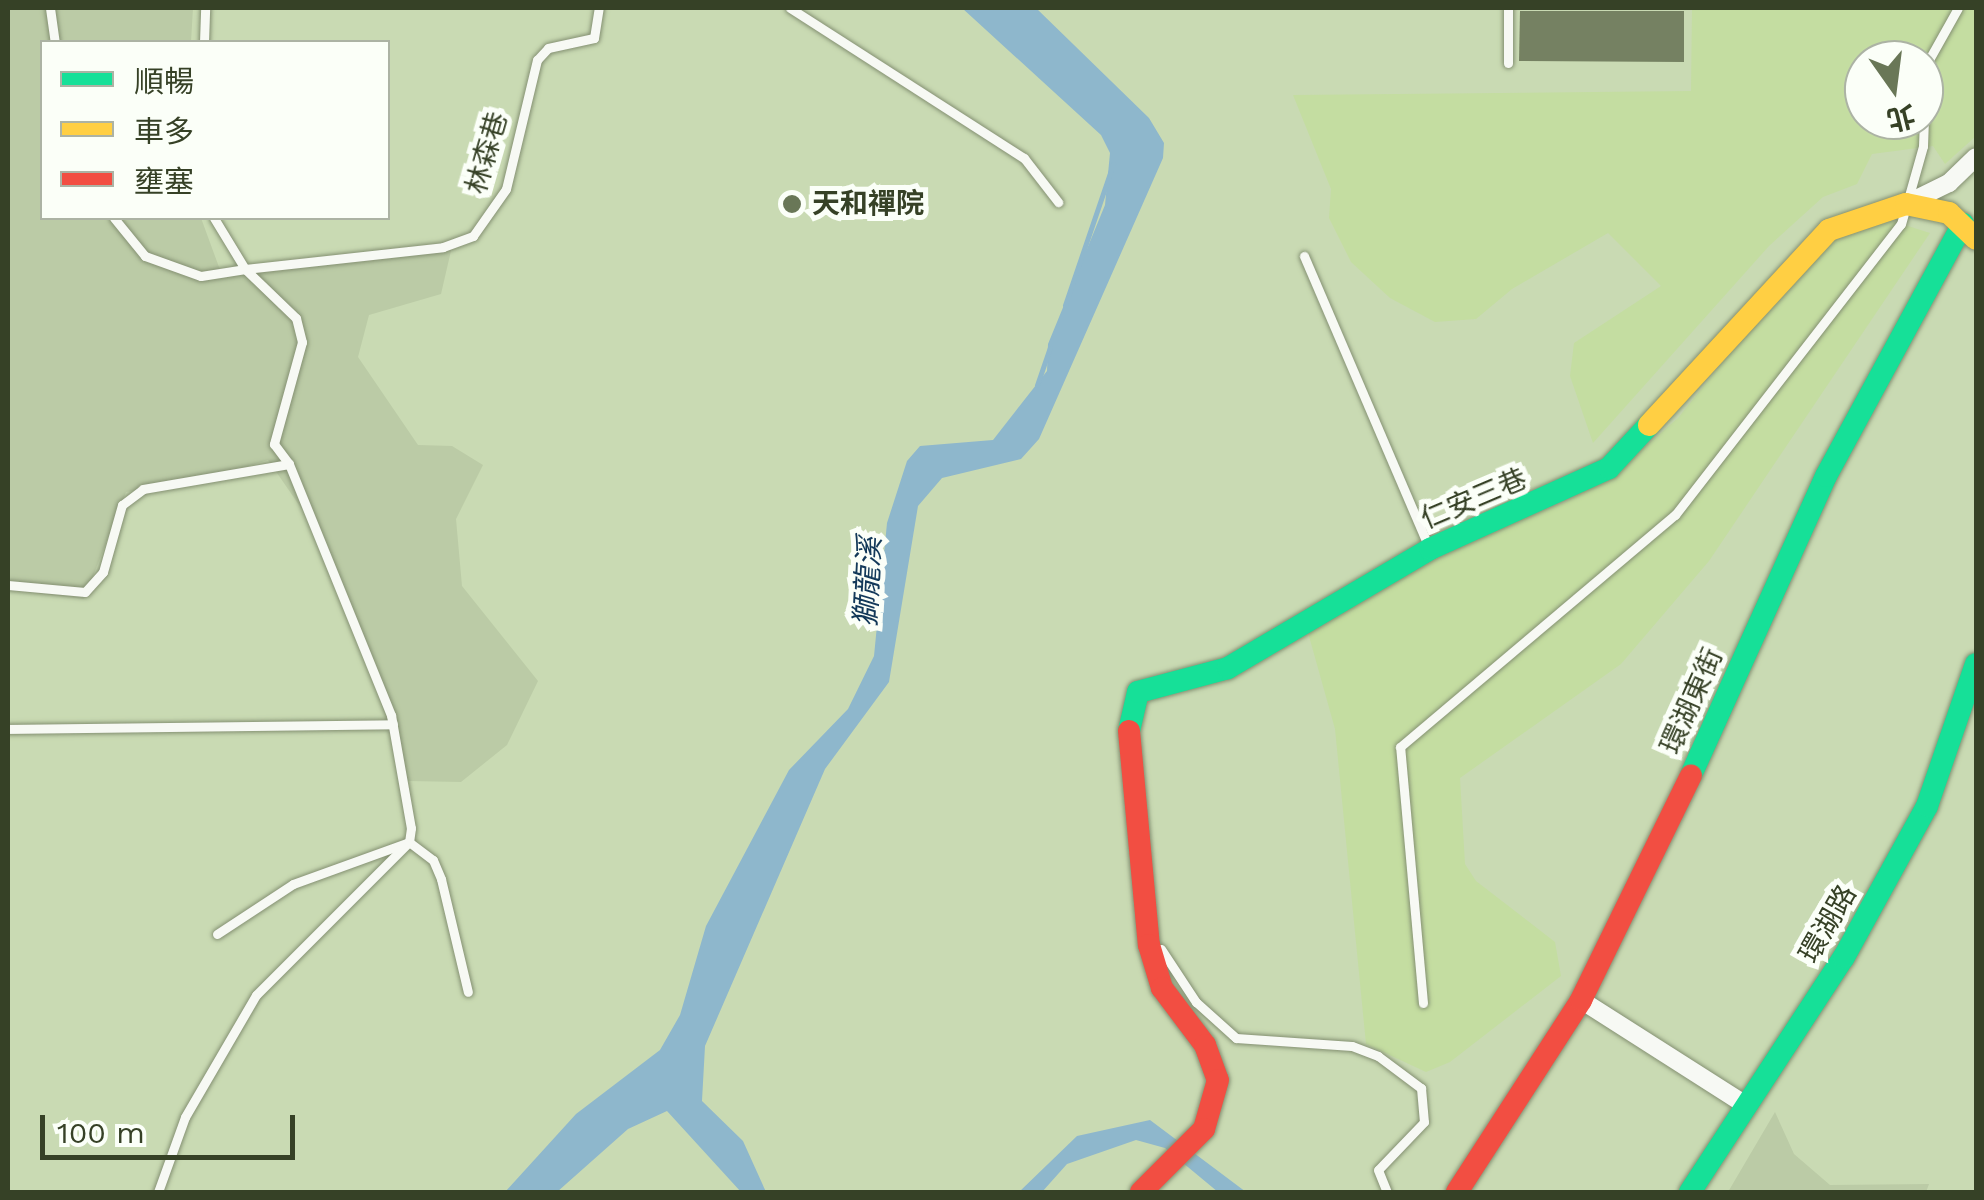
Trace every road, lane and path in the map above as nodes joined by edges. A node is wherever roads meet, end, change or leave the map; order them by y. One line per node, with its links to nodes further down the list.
1 (50, 8): 7 (lane)
2 (205, 8): 8 (lane)
3 (599, 8): 17 (lane, 林森巷)
4 (790, 8): 11 (lane)
5 (1508, 8): 9 (lane)
6 (1958, 8): 12 (lane)
7 (55, 40)
8 (204, 40)
9 (1508, 63)
10 (1976, 157): 12 (street)
11 (1058, 202)
12 (1906, 204): 15 (street); 19 (street, 仁安三巷); 29 (lane)
13 (116, 220): 17 (lane)
14 (215, 220): 17 (lane)
15 (1970, 231): 28 (street, 環湖東街)
16 (1304, 256): 19 (lane)
17 (246, 269): 18 (lane)
18 (289, 464): 20 (lane); 22 (lane)
19 (1430, 549): 25 (street, 仁安三巷)
20 (8, 584)
21 (1976, 664): 30 (street, 環湖路)
22 (393, 724): 23 (lane); 24 (lane)
23 (8, 729)
24 (409, 842): 26 (lane); 27 (lane); 31 (lane)
25 (1148, 925): 32 (street); 33 (lane)
26 (217, 934)
27 (468, 992)
28 (1581, 1000): 30 (street); 34 (street, 環湖東街)
29 (1423, 1003)
30 (1746, 1105): 35 (street, 環湖路)
31 (158, 1192)
32 (1141, 1192)
33 (1387, 1192)
34 (1457, 1192)
35 (1690, 1192)

